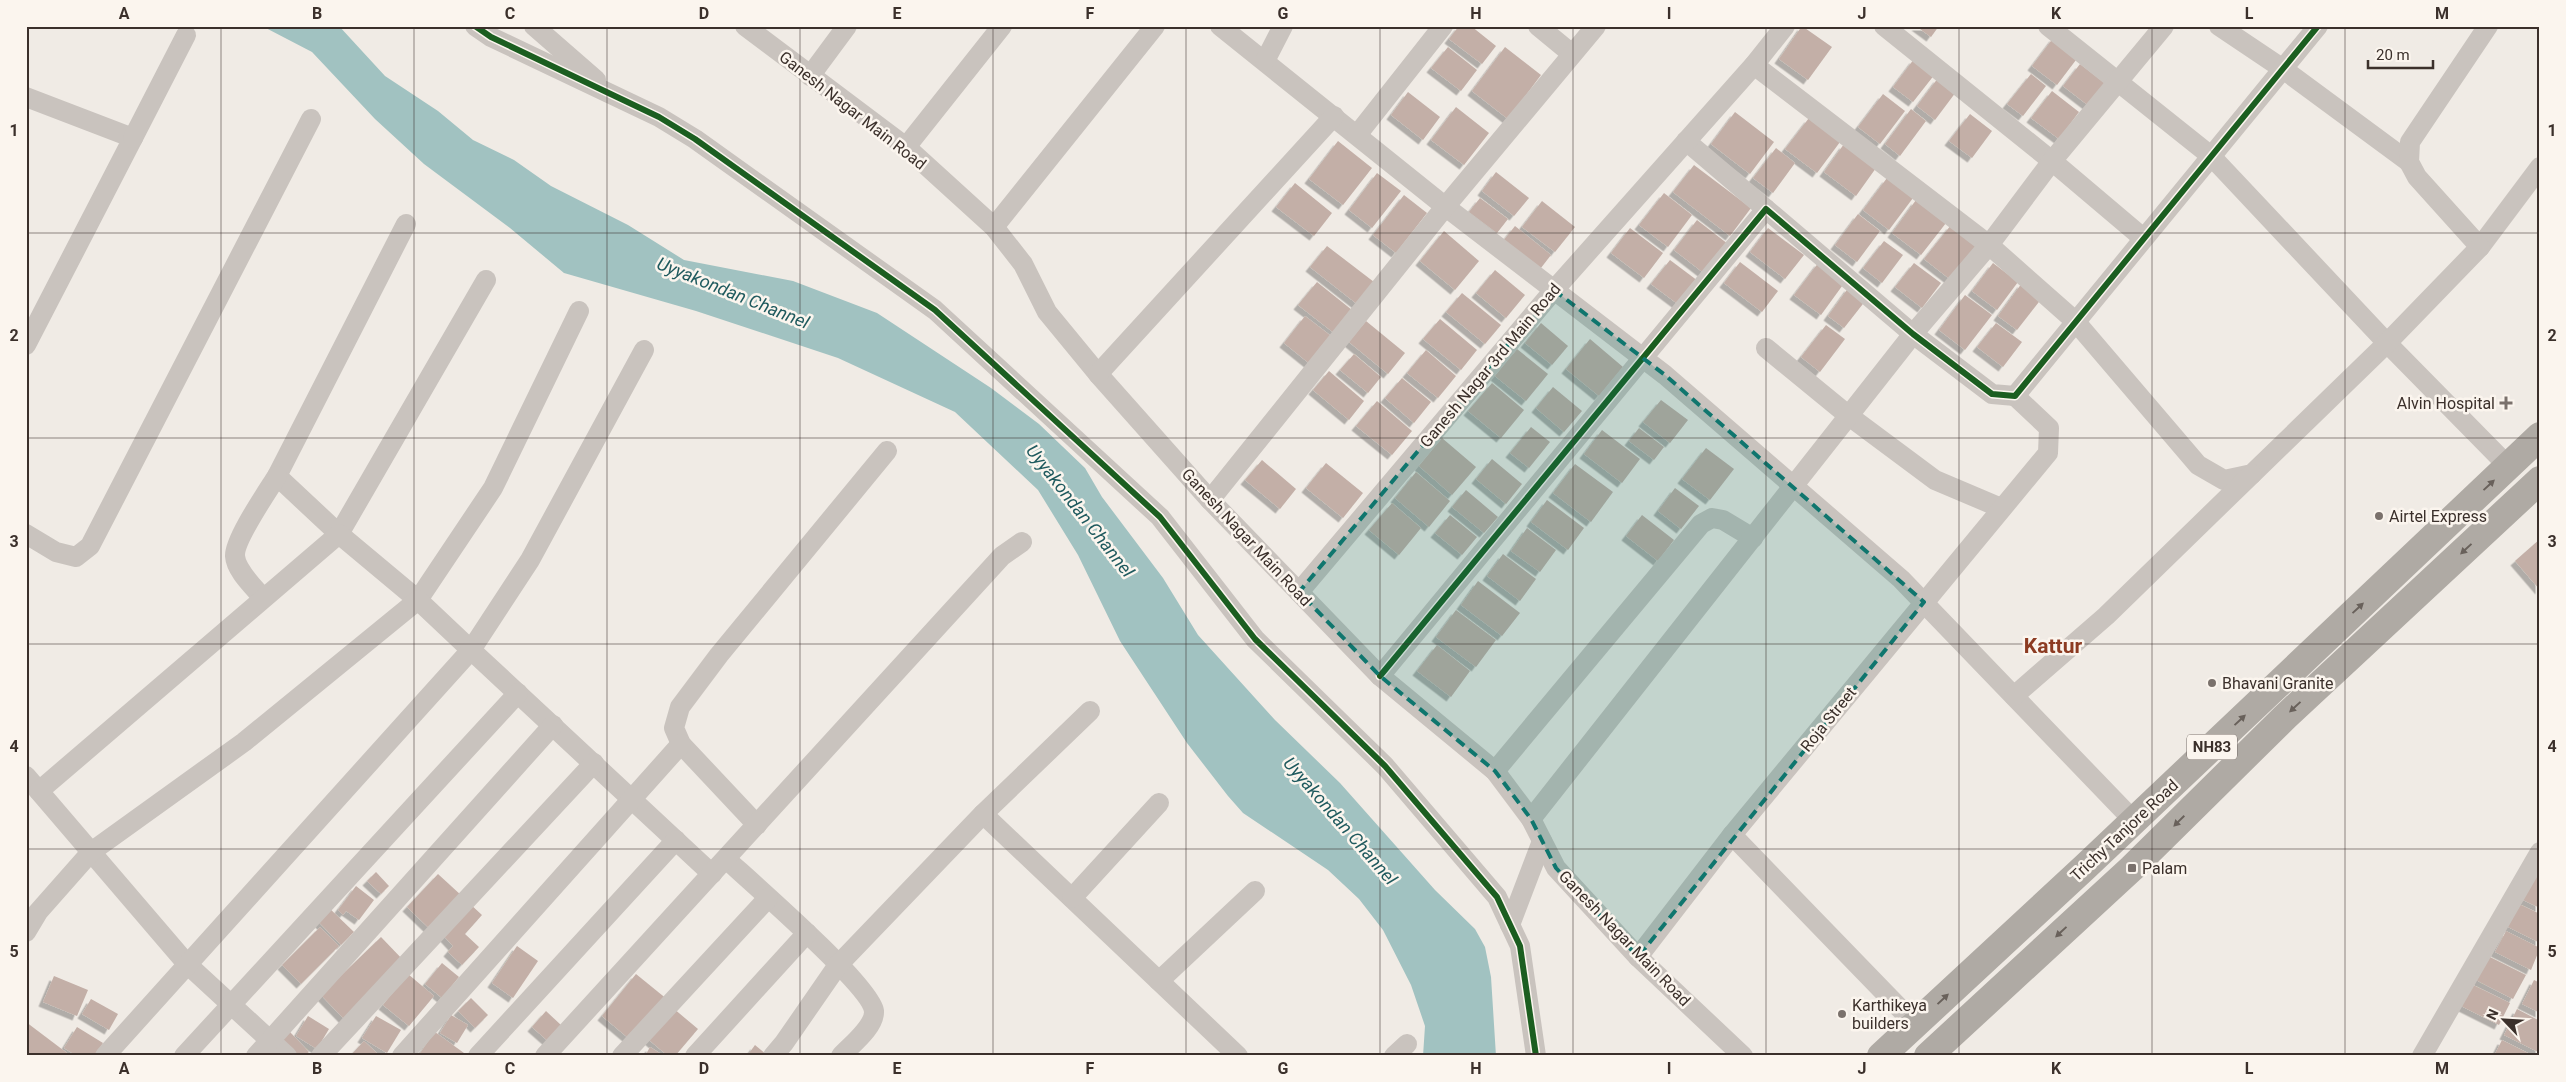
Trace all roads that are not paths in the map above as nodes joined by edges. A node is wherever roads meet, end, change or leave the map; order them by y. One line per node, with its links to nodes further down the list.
1 (475, 26): 27 (street)
2 (534, 26): 27 (street)
3 (745, 26): 24 (street, Ganesh Nagar Main Road)
4 (847, 26): 24 (street)
5 (1002, 26): 33 (street)
6 (1155, 26): 41 (street)
7 (1220, 26): 21 (street)
8 (1283, 26): 21 (street)
9 (1443, 26): 30 (street)
10 (1538, 26): 20 (street)
11 (1596, 26): 20 (street)
12 (1785, 26): 22 (street, Ganesh Nagar 3rd Main Road)
13 (1884, 26): 35 (street)
14 (2048, 26): 25 (street)
15 (2164, 26): 25 (street)
16 (2219, 26): 23 (street)
17 (2318, 26): 23 (street)
18 (2488, 26): 36 (street)
19 (186, 35): 31 (street)
20 (1572, 54): 38 (street)
21 (1265, 61): 28 (street)
22 (1754, 65): 32 (street, Ganesh Nagar 3rd Main Road); 43 (street)
23 (2283, 69): 34 (street); 36 (street)
24 (810, 76): 33 (street, Ganesh Nagar Main Road)
25 (2118, 82): 34 (street); 35 (street)
26 (26, 98): 31 (street)
27 (616, 98): 100 (street)
28 (1334, 116): 30 (street); 55 (street)
29 (311, 119): 67 (street)
30 (1357, 135): 38 (street)
31 (133, 138): 51 (street)
32 (1686, 141): 39 (street); 46 (street, Ganesh Nagar 3rd Main Road)
33 (906, 147): 41 (street, Ganesh Nagar Main Road)
34 (2211, 156): 42 (street); 50 (street)
35 (2052, 161): 42 (street); 43 (street)
36 (2409, 162): 44 (street)
37 (2540, 166): 44 (street)
38 (1445, 207): 46 (street); 65 (street)
39 (1766, 209): 49 (street); 54 (street)
40 (406, 224): 62 (street)
41 (994, 227): 55 (street, Ganesh Nagar Main Road)
42 (2143, 238): 48 (street)
43 (1989, 245): 48 (street); 49 (street)
44 (2480, 247): 50 (street)
45 (486, 280): 68 (street)
46 (1554, 290): 54 (street); 71 (street, Ganesh Nagar 3rd Main Road)
47 (579, 311): 73 (street)
48 (2075, 321): 56 (street); 61 (street)
49 (1913, 334): 56 (street); 57 (street)
50 (2387, 343): 60 (street); 61 (street)
51 (26, 345)
52 (1766, 348): 57 (street)
53 (644, 350): 75 (street)
54 (1642, 358): 64 (street); 76 (street)
55 (1098, 374): 65 (street, Ganesh Nagar Main Road)
56 (2015, 396): 66 (street, Roja Street)
57 (1849, 416): 64 (street); 66 (street)
58 (2540, 436): 60 (highway, Trichy Tanjore Road / NH83)
59 (887, 451): 81 (street)
60 (2508, 466): 89 (highway, Trichy Tanjore Road / NH83, one-way to 60)
61 (2252, 474): 78 (street)
62 (277, 476): 68 (street); 72 (street)
63 (2540, 480): 126 (highway, Trichy Tanjore Road / NH83, one-way to 126)
64 (1794, 486): 69 (street); 74 (street)
65 (1210, 500): 71 (street, Ganesh Nagar Main Road)
66 (2001, 508): 74 (street, Roja Street)
67 (26, 534)
68 (338, 534): 72 (street); 73 (street)
69 (1753, 538): 83 (street); 88 (street)
70 (1022, 542): 90 (street)
71 (1299, 592): 76 (street, Ganesh Nagar Main Road)
72 (263, 598): 84 (street)
73 (418, 600): 75 (street); 94 (street)
74 (1924, 602): 78 (street); 91 (street, Roja Street)
75 (471, 650): 77 (street); 104 (street)
76 (1380, 676): 83 (street, Ganesh Nagar Main Road)
77 (518, 693): 80 (street); 107 (street)
78 (2014, 696): 89 (street)
79 (1090, 711): 87 (street)
80 (553, 725): 82 (street); 109 (street)
81 (681, 744): 85 (street); 90 (street)
82 (594, 763): 85 (street); 114 (street)
83 (1495, 771): 88 (street, Ganesh Nagar Main Road)
84 (33, 783): 94 (street)
85 (633, 800): 92 (street); 115 (street)
86 (1160, 803): 99 (street)
87 (983, 814): 99 (street); 105 (street)
88 (1531, 819): 93 (street, Ganesh Nagar Main Road)
89 (2134, 821): 108 (highway, Trichy Tanjore Road / NH83, one-way to 89)
90 (757, 825): 96 (street)
91 (1732, 836): 103 (street, Roja Street); 108 (street)
92 (676, 840): 96 (street); 116 (street)
93 (1542, 841): 100 (street); 103 (street, Ganesh Nagar Main Road)
94 (91, 852): 101 (street); 104 (street)
95 (2540, 852): 127 (street)
96 (719, 866): 98 (street); 117 (street)
97 (1255, 891): 106 (street)
98 (768, 898): 102 (street); 118 (street)
99 (1072, 898): 106 (street)
100 (1510, 925): 123 (street)
101 (26, 932)
102 (807, 933): 105 (street); 119 (street)
103 (1638, 956): 124 (street, Ganesh Nagar Main Road)
104 (187, 964): 107 (street); 110 (street)
105 (838, 965): 120 (street); 121 (street)
106 (1159, 981): 122 (street)
107 (231, 1004): 109 (street); 111 (street)
108 (1915, 1024): 125 (highway, Trichy Tanjore Road / NH83)
109 (270, 1040): 112 (street); 113 (street)
110 (104, 1056)
111 (184, 1056)
112 (256, 1056)
113 (287, 1056)
114 (321, 1056)
115 (402, 1056)
116 (478, 1056)
117 (545, 1056)
118 (622, 1056)
119 (695, 1056)
120 (773, 1056)
121 (841, 1056)
122 (1238, 1056)
123 (1536, 1056)
124 (1743, 1056)
125 (1881, 1056)
126 (1928, 1056)
127 (2422, 1056)

